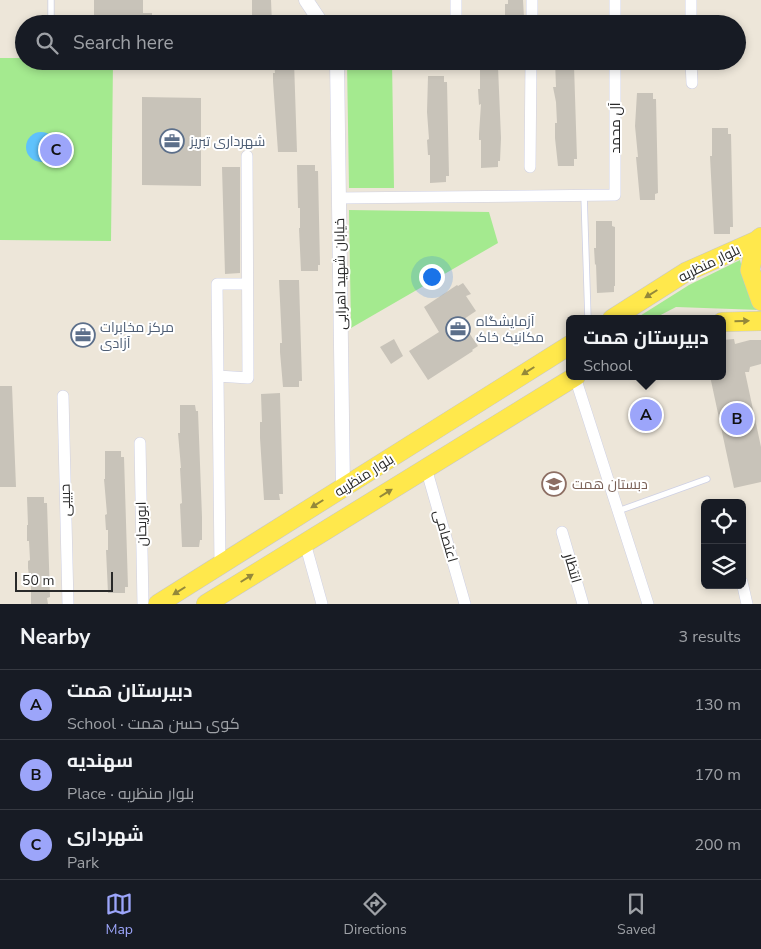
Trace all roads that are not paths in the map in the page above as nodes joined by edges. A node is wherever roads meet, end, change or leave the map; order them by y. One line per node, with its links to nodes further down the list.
1 (51, 0): 7 (lane)
2 (306, 0): 8 (street)
3 (456, 0): 9 (street)
4 (532, 0): 10 (street)
5 (615, 0): 11 (street)
6 (691, 0): 12 (street)
7 (50, 15)
8 (316, 15)
9 (456, 15)
10 (532, 15)
11 (615, 15)
12 (691, 15)
13 (337, 70): 21 (street, خیابان شهید اهرابی)
14 (531, 70): 19 (street)
15 (615, 70): 20 (street, آل محمد)
16 (691, 70): 17 (street)
17 (692, 84)
18 (247, 156): 23 (street)
19 (530, 167)
20 (584, 195): 21 (street); 25 (lane)
21 (339, 198): 37 (street, خیابان شهید اهرابی)
22 (759, 239): 24 (main road); 26 (main road, بلوار منظریه, one-way to 26)
23 (247, 284): 30 (street); 30 (street)
24 (761, 301)
25 (588, 315)
26 (618, 315)
27 (761, 321): 28 (main road, one-way to 27)
28 (726, 322)
29 (566, 348): 37 (main road, بلوار منظریه, one-way to 37)
30 (218, 376): 41 (street)
31 (570, 380): 35 (main road, بلوار منظریه)
32 (576, 380): 38 (street)
33 (63, 396): 43 (street, حبیبی)
34 (140, 443): 44 (street, ابوریحان)
35 (426, 468): 40 (main road, بلوار منظریه, one-way to 35); 48 (street, اعتصامی)
36 (707, 479): 38 (lane)
37 (343, 488): 41 (main road, بلوار منظریه, one-way to 41)
38 (618, 511): 50 (street)
39 (562, 532): 49 (street, انتظار)
40 (305, 543): 46 (main road, بلوار منظریه, one-way to 40); 47 (street)
41 (220, 565): 45 (main road, بلوار منظریه, one-way to 45)
42 (744, 589): 51 (street)
43 (68, 604)
44 (143, 604)
45 (158, 604)
46 (206, 604)
47 (322, 604)
48 (465, 604)
49 (583, 604)
50 (648, 604)
51 (747, 604)

